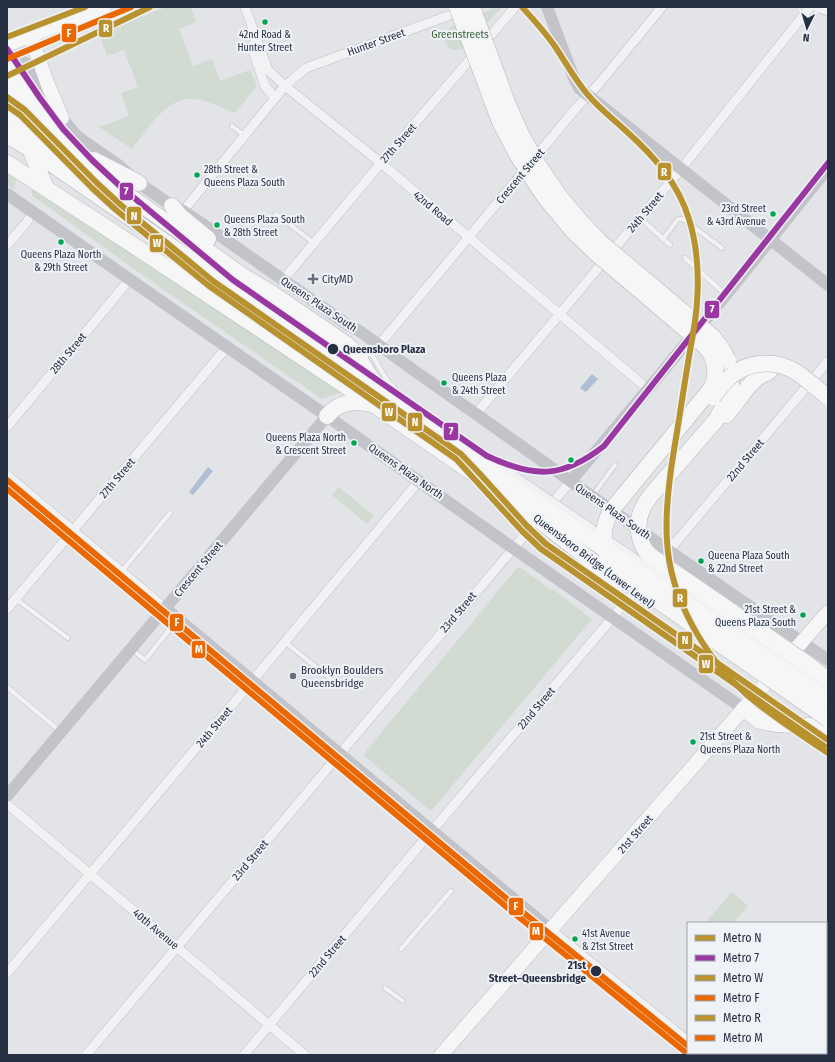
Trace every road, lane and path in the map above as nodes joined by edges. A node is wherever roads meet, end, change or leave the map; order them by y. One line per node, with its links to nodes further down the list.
1 (104, 7): 12 (main road)
2 (245, 7): 11 (street, 42nd Road)
3 (457, 7): 98 (highway, bridge)
4 (472, 7): 17 (street, Hunter Street); 67 (highway, bridge)
5 (515, 7): 28 (street, 27th Street)
6 (547, 7): 18 (main road)
7 (662, 7): 18 (street, Crescent Street)
8 (810, 7): 31 (street, 24th Street)
9 (817, 7): 10 (street)
10 (828, 11)
11 (255, 34): 17 (street, 42nd Road); 19 (street)
12 (30, 35): 13 (main road); 21 (main road)
13 (7, 45)
14 (7, 53): 21 (main road, Queens Plaza South)
15 (7, 60): 26 (highway)
16 (7, 76): 29 (highway)
17 (285, 86): 19 (street); 28 (street, 42nd Road)
18 (588, 96): 31 (main road); 41 (street, Crescent Street)
19 (276, 98): 24 (street)
20 (7, 102): 25 (highway)
21 (62, 118): 32 (main road, Queens Plaza South)
22 (232, 126): 24 (lane)
23 (7, 135): 25 (highway)
24 (245, 136): 36 (street)
25 (30, 149): 29 (highway); 33 (highway)
26 (73, 149): 32 (highway); 40 (highway)
27 (7, 163): 33 (highway)
28 (381, 163): 41 (street, 42nd Road); 44 (street, 27th Street)
29 (52, 165): 35 (highway); 49 (highway)
30 (828, 168): 43 (main road, 23rd Street)
31 (681, 169): 39 (street, 24th Street); 43 (main road)
32 (139, 183): 36 (main road, Queens Plaza South)
33 (46, 188): 35 (highway)
34 (7, 194): 37 (main road, Queens Plaza North)
35 (72, 205): 63 (highway)
36 (178, 209): 51 (main road, Queens Plaza South); 53 (highway)
37 (32, 211): 45 (street); 50 (main road, Queens Plaza North)
38 (276, 214): 44 (lane)
39 (640, 218): 42 (lane); 55 (street, 24th Street)
40 (178, 230): 49 (highway); 53 (highway)
41 (468, 238): 55 (street, 42nd Road); 56 (street, Crescent Street)
42 (663, 239): 46 (lane); 47 (lane)
43 (771, 240): 52 (main road); 54 (main road, 23rd Street)
44 (314, 243): 51 (street, 27th Street)
45 (7, 245)
46 (670, 245)
47 (722, 248)
48 (685, 258): 54 (lane)
49 (209, 273): 64 (highway)
50 (130, 279): 57 (main road, Queens Plaza North); 68 (street, 28th Street)
51 (283, 280): 56 (main road, Queens Plaza South)
52 (828, 285)
53 (273, 294): 58 (highway)
54 (726, 295): 61 (main road, 23rd Street)
55 (560, 315): 61 (street, 42nd Road); 65 (street, 24th Street)
56 (379, 345): 65 (main road, Queens Plaza South)
57 (227, 347): 66 (main road, Queens Plaza North); 76 (street, 27th Street)
58 (360, 359): 60 (lane); 64 (highway)
59 (828, 361): 78 (street, 22nd Street)
60 (391, 387): 73 (street)
61 (648, 389): 72 (main road, 23rd Street)
62 (824, 400): 67 (highway); 96 (highway, bridge)
63 (373, 404): 66 (highway); 73 (highway)
64 (395, 404): 73 (highway)
65 (476, 414): 72 (main road, Queens Plaza South)
66 (327, 416): 71 (main road, Queens Plaza North); 81 (main road, Crescent Street)
67 (716, 420): 90 (highway, bridge)
68 (7, 427)
69 (615, 465): 74 (lane)
70 (7, 475): 76 (street)
71 (419, 481): 77 (main road, Queens Plaza North); 86 (street, 24th Street)
72 (571, 481): 74 (main road, Queens Plaza South); 77 (street, 23rd Street)
73 (525, 495): 94 (street, bridge); 95 (highway, bridge); 99 (highway, Queensboro Bridge (Lower Level), bridge)
74 (592, 497): 78 (main road, Queens Plaza South)
75 (170, 514): 79 (lane)
76 (73, 530): 79 (street); 80 (street, 27th Street)
77 (513, 548): 83 (main road, Queens Plaza North); 101 (street, 23rd Street)
78 (669, 551): 83 (street, 22nd Street); 87 (main road, Queens Plaza South)
79 (122, 571): 81 (street)
80 (11, 602): 85 (lane)
81 (165, 608): 84 (main road); 88 (main road, Crescent Street)
82 (828, 612): 87 (main road, 21st Street)
83 (612, 617): 97 (main road, Queens Plaza North); 104 (street, 22nd Street)
84 (178, 619): 88 (lane); 91 (main road)
85 (68, 638)
86 (285, 642): 91 (street, 24th Street); 92 (lane)
87 (802, 642): 89 (main road, Queens Plaza South); 97 (main road, 21st Street)
88 (131, 649): 100 (main road, Crescent Street)
89 (828, 660)
90 (828, 680)
91 (252, 681): 101 (main road); 105 (street, 24th Street)
92 (336, 683)
93 (7, 687): 100 (lane)
94 (828, 691)
95 (828, 701)
96 (828, 706)
97 (744, 709): 99 (highway); 107 (main road, 21st Street)
98 (828, 719)
99 (828, 727)
100 (61, 732): 102 (main road, Crescent Street)
101 (339, 754): 104 (main road); 108 (street, 23rd Street)
102 (7, 796)
103 (7, 804): 105 (street, 40th Avenue)
104 (431, 831): 107 (main road); 113 (street, 22nd Street)
105 (90, 874): 108 (street, 40th Avenue); 110 (street, 24th Street)
106 (451, 891): 109 (lane)
107 (551, 930): 114 (street); 118 (main road, 21st Street)
108 (177, 947): 113 (street, 40th Avenue); 115 (street, 23rd Street)
109 (402, 949)
110 (7, 973)
111 (385, 988): 112 (lane)
112 (403, 1001)
113 (270, 1024): 116 (street, 22nd Street); 117 (street, 40th Avenue)
114 (687, 1040)
115 (86, 1055)
116 (244, 1055)
117 (305, 1055)
118 (442, 1055)

